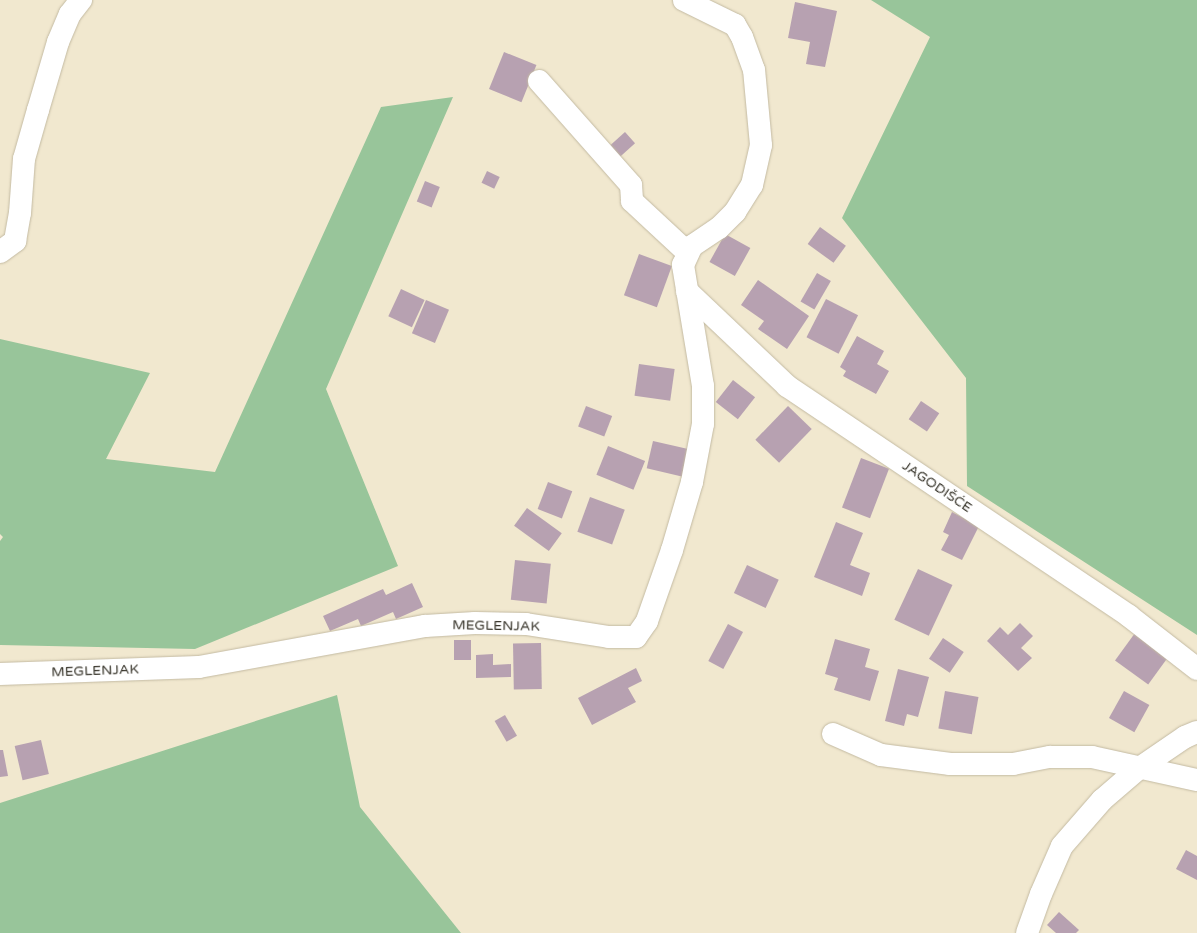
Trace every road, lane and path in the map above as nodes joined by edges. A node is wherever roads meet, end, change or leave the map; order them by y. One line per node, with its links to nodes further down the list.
1 (80, 0): 4 (street)
2 (684, 0): 5 (street)
3 (539, 81): 5 (street)
4 (0, 252)
5 (688, 253): 6 (street)
6 (687, 291): 7 (street, JAGODIŠĆE); 8 (street, MEGLENJAK)
7 (1197, 669)
8 (0, 674)
9 (1197, 732): 11 (street)
10 (833, 734): 11 (street)
11 (1138, 769): 12 (street); 13 (street)
12 (1197, 780)
13 (1028, 933)

